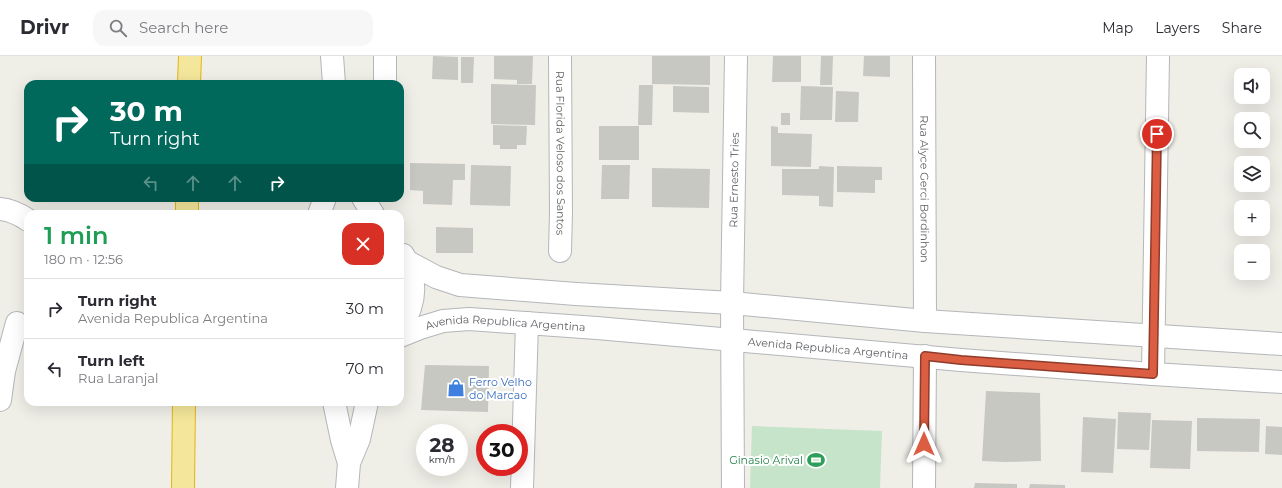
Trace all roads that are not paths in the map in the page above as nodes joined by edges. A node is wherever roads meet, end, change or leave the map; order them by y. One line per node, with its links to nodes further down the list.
1 (190, 56): 8 (highway)
2 (332, 56): 9 (street)
3 (385, 56): 10 (street)
4 (560, 56): 13 (street, Rua Florida Veloso dos Santos)
5 (736, 56): 15 (street, Rua Ernesto Tries)
6 (924, 56): 17 (street, Rua Alyce Gerci Bordinhon)
7 (1158, 56): 21 (street)
8 (189, 80)
9 (334, 80)
10 (385, 80)
11 (0, 209): 12 (street)
12 (24, 217)
13 (560, 251)
14 (404, 256): 15 (street); 16 (street)
15 (732, 303): 17 (street); 22 (street, Rua Ernesto Tries)
16 (404, 321)
17 (925, 321): 21 (street)
18 (15, 323): 27 (street)
19 (527, 323): 20 (street, Avenida Republica Argentina); 22 (street, Avenida Republica Argentina); 34 (street)
20 (404, 334)
21 (1154, 336): 23 (street); 25 (street)
22 (733, 340): 24 (street, Avenida Republica Argentina); 35 (street, Rua Ernesto Tries)
23 (1282, 344)
24 (925, 356): 25 (street, Avenida Republica Argentina); 36 (street)
25 (1153, 374): 26 (street, Avenida Republica Argentina)
26 (1282, 382)
27 (0, 400)
28 (184, 406): 32 (highway)
29 (335, 406): 31 (street)
30 (366, 406): 31 (street)
31 (349, 463): 33 (street)
32 (183, 488)
33 (347, 488)
34 (522, 488)
35 (732, 488)
36 (924, 488)

